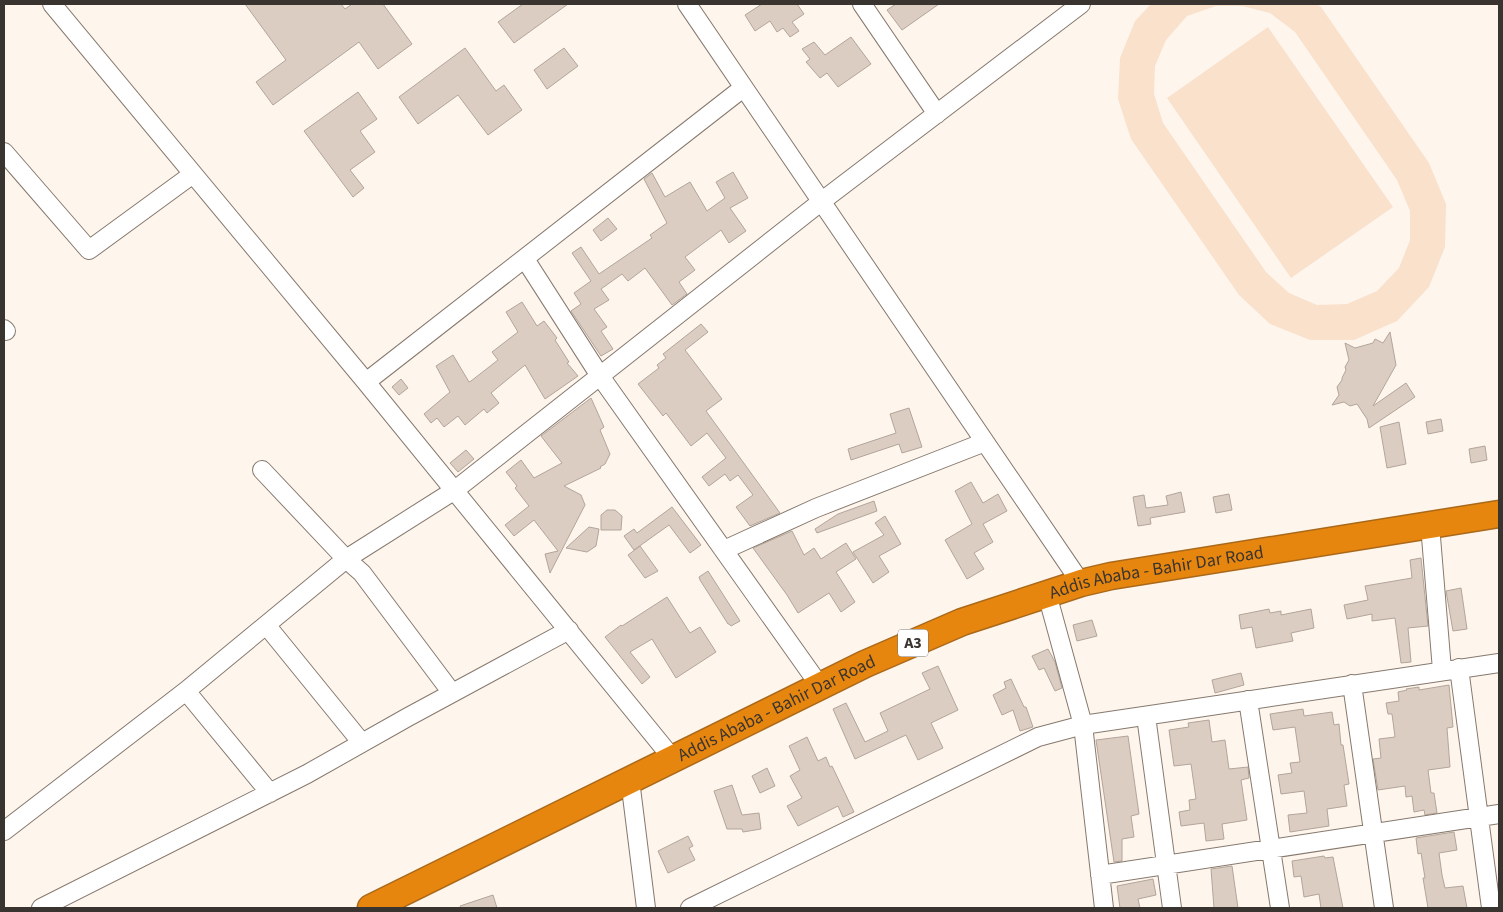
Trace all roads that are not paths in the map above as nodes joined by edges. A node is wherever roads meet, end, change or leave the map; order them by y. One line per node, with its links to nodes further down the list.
1 (52, 4): 8 (street)
2 (687, 4): 5 (street)
3 (862, 4): 6 (street)
4 (1082, 4): 6 (street)
5 (743, 88): 9 (street); 10 (street)
6 (937, 114): 9 (street)
7 (4, 152): 8 (street)
8 (194, 174): 12 (street)
9 (822, 201): 11 (street); 13 (street)
10 (525, 259): 11 (street); 12 (street)
11 (600, 376): 15 (street); 18 (street)
12 (366, 382): 15 (street)
13 (985, 442): 18 (street); 20 (street)
14 (262, 470): 19 (street)
15 (455, 490): 19 (street); 23 (street)
16 (1499, 514): 17 (highway, Addis Ababa - Bahir Dar Road / A3)
17 (1430, 525): 20 (highway, Addis Ababa - Bahir Dar Road / A3); 25 (street)
18 (724, 550): 27 (street)
19 (346, 559): 22 (street); 29 (street)
20 (1081, 583): 21 (highway, Addis Ababa - Bahir Dar Road / A3)
21 (1047, 594): 27 (highway, Addis Ababa - Bahir Dar Road / A3); 32 (street)
22 (267, 626): 28 (street); 33 (street)
23 (569, 630): 29 (street); 34 (street)
24 (1499, 662): 25 (street)
25 (1450, 669): 26 (street); 38 (street)
26 (1352, 684): 30 (street); 40 (street)
27 (820, 686): 34 (highway, Addis Ababa - Bahir Dar Road / A3)
28 (186, 691): 36 (street); 39 (street)
29 (452, 693): 33 (street)
30 (1248, 700): 31 (street); 41 (street)
31 (1146, 716): 32 (street); 42 (street)
32 (1083, 725): 43 (street); 47 (street)
33 (362, 743): 36 (street)
34 (673, 759): 35 (highway, Addis Ababa - Bahir Dar Road / A3)
35 (630, 780): 45 (highway, Addis Ababa - Bahir Dar Road / A3); 46 (street)
36 (270, 793): 44 (street)
37 (1499, 814): 38 (street)
38 (1479, 817): 40 (street); 52 (street)
39 (4, 831)
40 (1373, 833): 41 (street); 51 (street)
41 (1271, 849): 42 (street); 50 (street)
42 (1166, 865): 43 (street); 49 (street)
43 (1100, 875): 48 (street)
44 (41, 908)
45 (371, 908)
46 (646, 908)
47 (690, 908)
48 (1104, 908)
49 (1172, 908)
50 (1280, 908)
51 (1384, 908)
52 (1491, 908)

